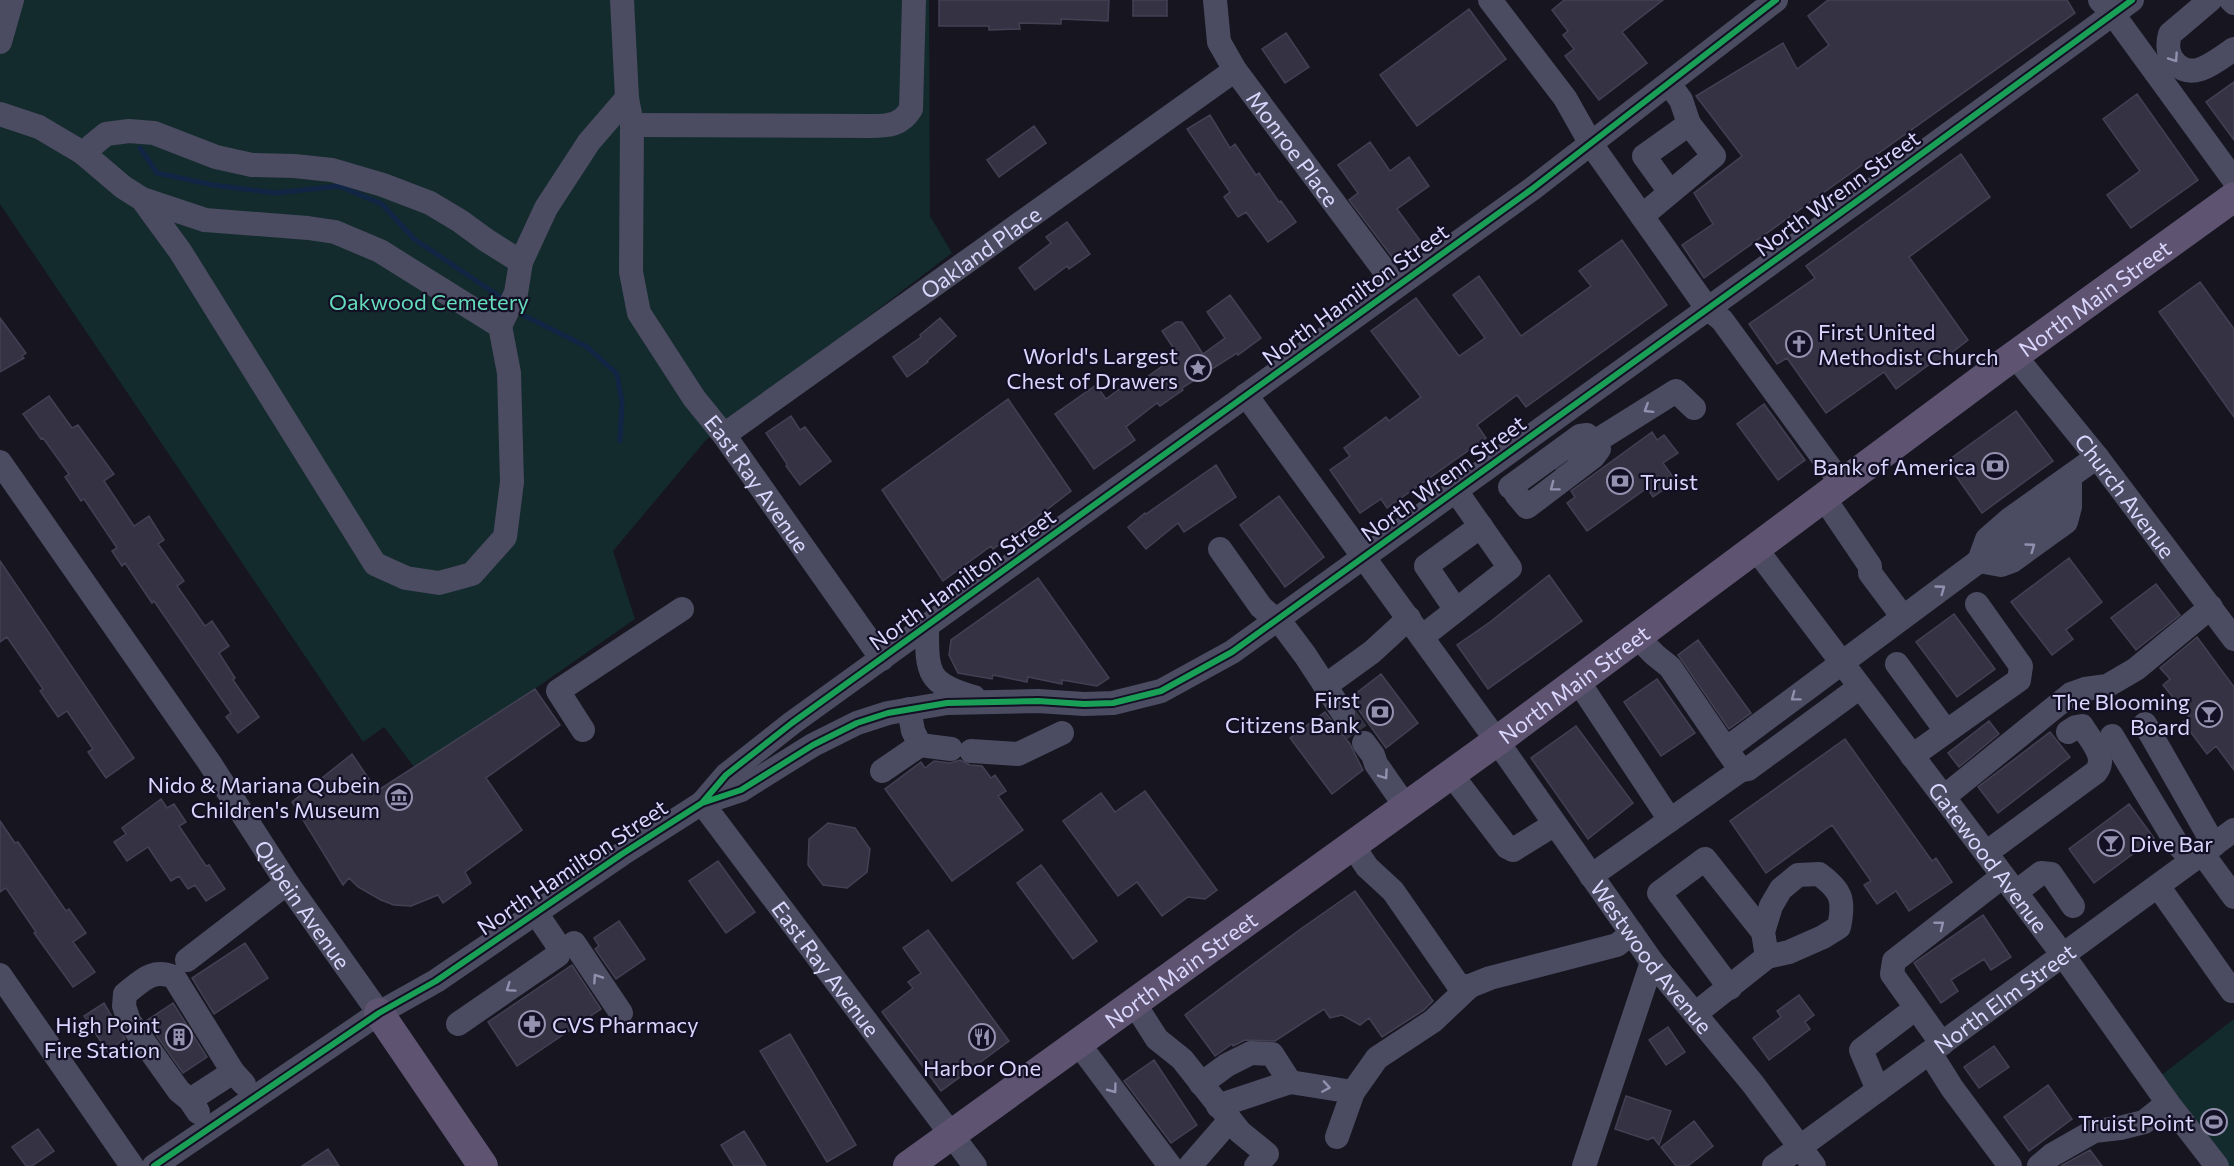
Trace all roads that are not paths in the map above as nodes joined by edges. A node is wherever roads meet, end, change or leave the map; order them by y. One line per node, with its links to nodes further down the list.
1 (12, 0): 10 (street)
2 (622, 0): 14 (street, East Ray Avenue)
3 (914, 0): 17 (street)
4 (1215, 0): 12 (street, Monroe Place)
5 (1490, 0): 18 (street)
6 (1776, 0): 13 (street, North Hamilton Street)
7 (2132, 0): 9 (street, North Wrenn Street)
8 (2210, 0): 11 (street, one-way to 11)
9 (2106, 7): 20 (street); 29 (street, North Wrenn Street)
10 (0, 42)
11 (2234, 49)
12 (1236, 69): 28 (street, Monroe Place); 35 (street, Oakland Place)
13 (1668, 84): 16 (street); 18 (street, North Hamilton Street)
14 (627, 98): 17 (street, East Ray Avenue); 27 (street)
15 (0, 114): 19 (street)
16 (1689, 123): 21 (street); 21 (street)
17 (632, 125): 35 (street, East Ray Avenue)
18 (1591, 144): 24 (street); 28 (street, North Hamilton Street)
19 (82, 153): 23 (street); 27 (street)
20 (2234, 180)
21 (1670, 192): 24 (street)
22 (2234, 197): 31 (main road, North Main Street)
23 (142, 199): 25 (street); 26 (street)
24 (1642, 216): 29 (street)
25 (205, 220): 26 (street); 30 (street)
26 (180, 251): 30 (street)
27 (521, 262): 30 (street)
28 (1396, 286): 32 (street, North Hamilton Street)
29 (1707, 308): 41 (street, North Wrenn Street); 42 (street)
30 (501, 326)
31 (2015, 356): 37 (street, Church Avenue); 42 (main road, North Main Street)
32 (1246, 395): 47 (street, Westwood Avenue); 54 (street, North Hamilton Street)
33 (1694, 408): 34 (street, one-way to 34)
34 (1610, 432): 36 (street); 40 (street, one-way to 40)
35 (724, 435): 58 (street, East Ray Avenue)
36 (1577, 453)
37 (2097, 457): 39 (street); 49 (street, Church Avenue)
38 (0, 462): 91 (street, Qubein Avenue)
39 (2069, 484): 46 (street); 46 (street, one-way to 39)
40 (1513, 490)
41 (1456, 491): 43 (street); 47 (street, North Wrenn Street)
42 (1826, 496): 45 (main road, North Main Street); 52 (street)
43 (1481, 526): 51 (street); 51 (street)
44 (1220, 549): 53 (street)
45 (1756, 549): 56 (main road, North Main Street); 59 (street, Gatewood Avenue)
46 (1982, 551): 52 (street, one-way to 46)
47 (1365, 557): 53 (street, North Wrenn Street); 55 (street, Westwood Avenue)
48 (1977, 604): 69 (street)
49 (2211, 608): 57 (street, Church Avenue); 81 (street)
50 (682, 609): 68 (street)
51 (1456, 610): 55 (street)
52 (1903, 617): 59 (street)
53 (1277, 620): 62 (street); 64 (street, North Wrenn Street)
54 (927, 627): 58 (street, North Hamilton Street); 64 (street)
55 (1415, 627): 62 (street); 73 (street, Westwood Avenue)
56 (1637, 637): 61 (main road, North Main Street); 76 (street)
57 (2234, 639)
58 (882, 659): 82 (street, North Hamilton Street)
59 (1841, 662): 63 (street, Gatewood Avenue); 76 (street, one-way to 76)
60 (1897, 664): 69 (street)
61 (1578, 681): 73 (main road, North Main Street); 84 (street)
62 (1325, 686): 66 (street)
63 (1860, 687): 77 (street, Gatewood Avenue); 78 (street)
64 (992, 702): 65 (street, North Wrenn Street)
65 (909, 709): 75 (street); 82 (street, North Wrenn Street)
66 (1343, 713)
67 (2145, 724): 88 (street)
68 (583, 730)
69 (1946, 731): 77 (street)
70 (2068, 732): 89 (street)
71 (1062, 733): 75 (street)
72 (2112, 736): 88 (street)
73 (1497, 741): 80 (main road, North Main Street); 85 (street, Westwood Avenue)
74 (1364, 742): 83 (street, one-way to 83)
75 (920, 745): 79 (street)
76 (1726, 749): 78 (street)
77 (1912, 756): 81 (street, Gatewood Avenue)
78 (1741, 770): 84 (street)
79 (882, 771)
80 (1452, 774): 83 (main road, North Main Street); 85 (street)
81 (1944, 797): 89 (street, Gatewood Avenue)
82 (702, 803): 96 (street, North Hamilton Street); 126 (street, East Ray Avenue)
83 (1406, 807): 87 (main road, North Main Street)
84 (1670, 820): 90 (street)
85 (1555, 824): 90 (street, Westwood Avenue)
86 (2234, 830): 88 (street, North Elm Street)
87 (1353, 846): 105 (street); 108 (main road, North Main Street)
88 (2203, 853): 93 (street, North Elm Street); 94 (street)
89 (1986, 854): 92 (street, Gatewood Avenue)
90 (1592, 876): 98 (street, Westwood Avenue)
91 (287, 883): 102 (street); 110 (street, Qubein Avenue)
92 (2009, 884): 95 (street); 100 (street, Gatewood Avenue); 109 (street, one-way to 92)
93 (2158, 886): 100 (street, North Elm Street); 107 (street)
94 (2233, 895)
95 (2073, 906)
96 (536, 912): 110 (street, North Hamilton Street); 113 (street, one-way to 113)
97 (1763, 932): 101 (street); 101 (street); 106 (street)
98 (1632, 933): 103 (street, Westwood Avenue); 105 (street)
99 (574, 943): 111 (street, one-way to 99)
100 (2063, 955): 115 (street, North Elm Street); 123 (street, Gatewood Avenue)
101 (1767, 957): 106 (street)
102 (187, 960)
103 (1652, 962): 112 (street, Westwood Avenue); 138 (street)
104 (0, 975): 130 (street)
105 (1470, 986): 120 (street)
106 (1730, 988): 112 (street)
107 (2232, 991)
108 (1134, 1003): 114 (main road, North Main Street); 118 (street)
109 (1916, 1008): 115 (street); 119 (street)
110 (379, 1013): 121 (street, North Hamilton Street); 132 (main road, Qubein Avenue)
111 (621, 1013)
112 (1695, 1014): 128 (street, Westwood Avenue)
113 (458, 1024)
114 (1078, 1043): 126 (main road, North Main Street); 135 (street, one-way to 135)
115 (1936, 1048): 119 (street, North Elm Street); 140 (street)
116 (233, 1072): 121 (street); 122 (street); 122 (street)
117 (1290, 1082): 118 (street); 120 (street, one-way to 120); 124 (street)
118 (1201, 1084): 124 (street)
119 (1878, 1090): 128 (street, North Elm Street)
120 (1353, 1092): 127 (street)
121 (254, 1098): 125 (street, North Hamilton Street)
122 (190, 1100): 125 (street)
123 (2168, 1103): 129 (street, Gatewood Avenue); 141 (street)
124 (1224, 1113): 136 (street); 137 (street)
125 (208, 1129): 131 (street, North Hamilton Street)
126 (952, 1135): 133 (main road, North Main Street); 134 (street, East Ray Avenue)
127 (1337, 1137)
128 (1807, 1157): 139 (street, North Elm Street)
129 (2207, 1162)
130 (132, 1166)
131 (154, 1166)
132 (483, 1166)
133 (909, 1166)
134 (975, 1166)
135 (1170, 1166)
136 (1190, 1166)
137 (1256, 1166)
138 (1584, 1166)
139 (1774, 1166)
140 (2010, 1166)
141 (2039, 1166)

